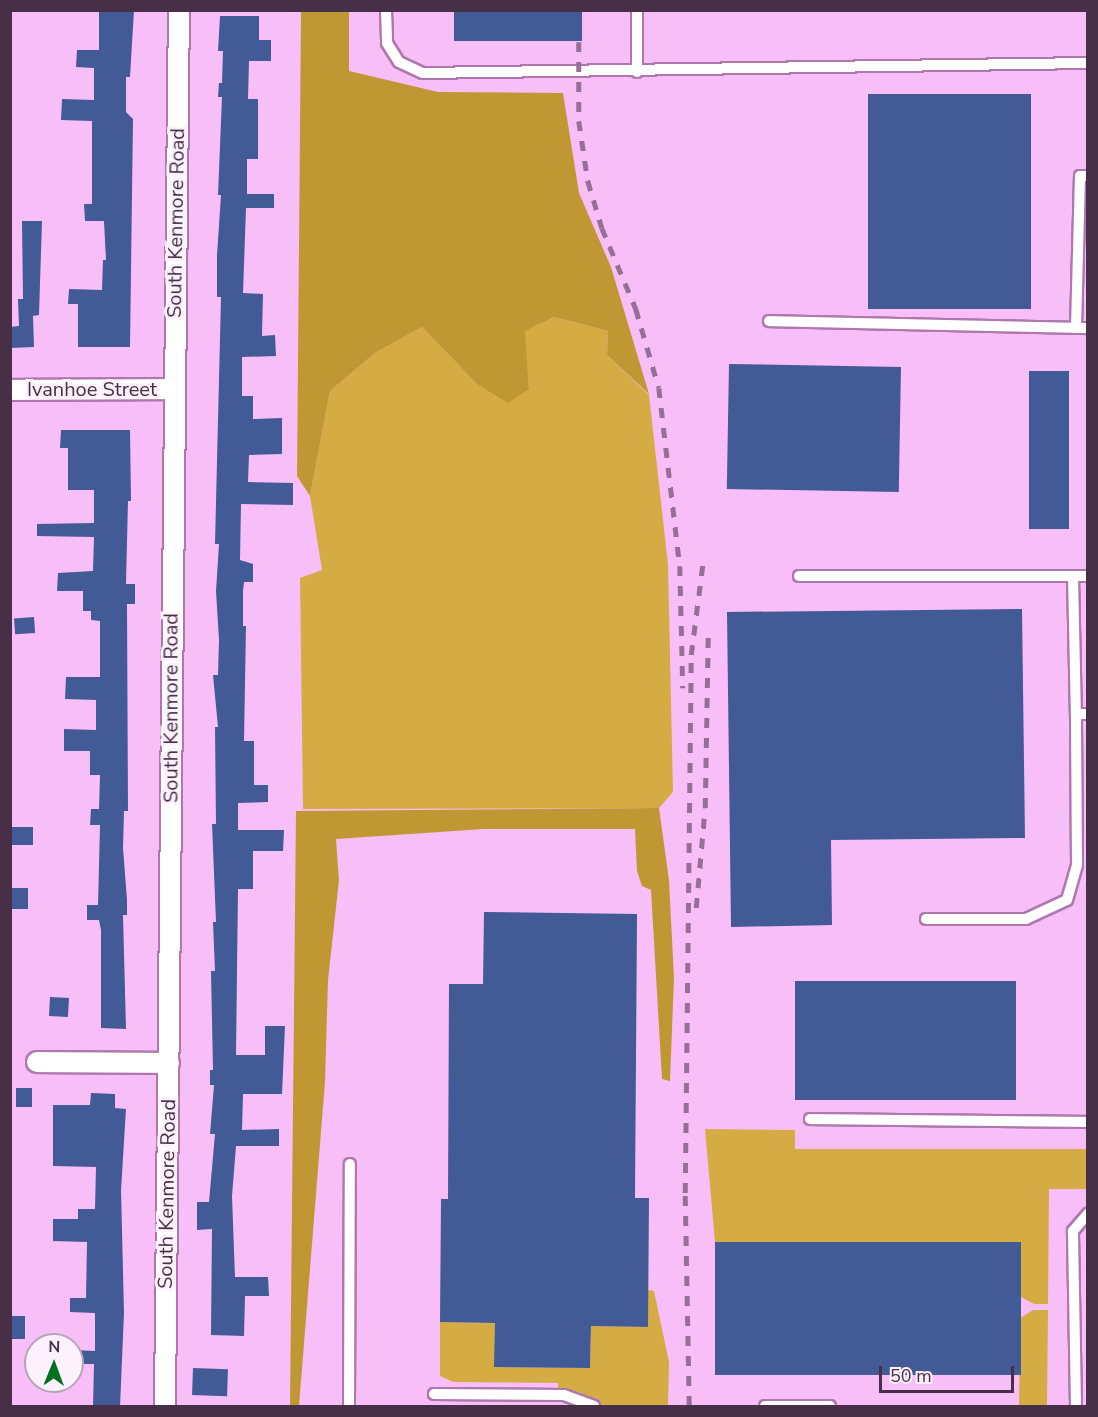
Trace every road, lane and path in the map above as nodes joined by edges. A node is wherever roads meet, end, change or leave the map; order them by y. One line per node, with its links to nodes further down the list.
1 (179, 10): 9 (street, South Kenmore Road)
2 (386, 10): 5 (lane)
3 (638, 10): 5 (lane)
4 (1088, 63): 5 (lane)
5 (637, 72)
6 (1088, 176): 8 (lane)
7 (769, 321): 8 (lane)
8 (1082, 328)
9 (174, 389): 10 (street, Ivanhoe Street); 17 (street, South Kenmore Road)
10 (10, 390)
11 (800, 576): 12 (lane)
12 (1073, 576): 13 (lane); 14 (lane)
13 (1088, 576)
14 (1082, 714): 15 (lane)
15 (926, 919)
16 (37, 1062): 17 (street)
17 (169, 1063): 23 (street, South Kenmore Road)
18 (810, 1119): 19 (lane)
19 (1088, 1122)
20 (350, 1164): 24 (lane)
21 (1088, 1214): 28 (lane)
22 (434, 1394): 25 (lane)
23 (165, 1407)
24 (349, 1407)
25 (594, 1407)
26 (765, 1407): 27 (lane)
27 (830, 1407)
28 (1076, 1407)

